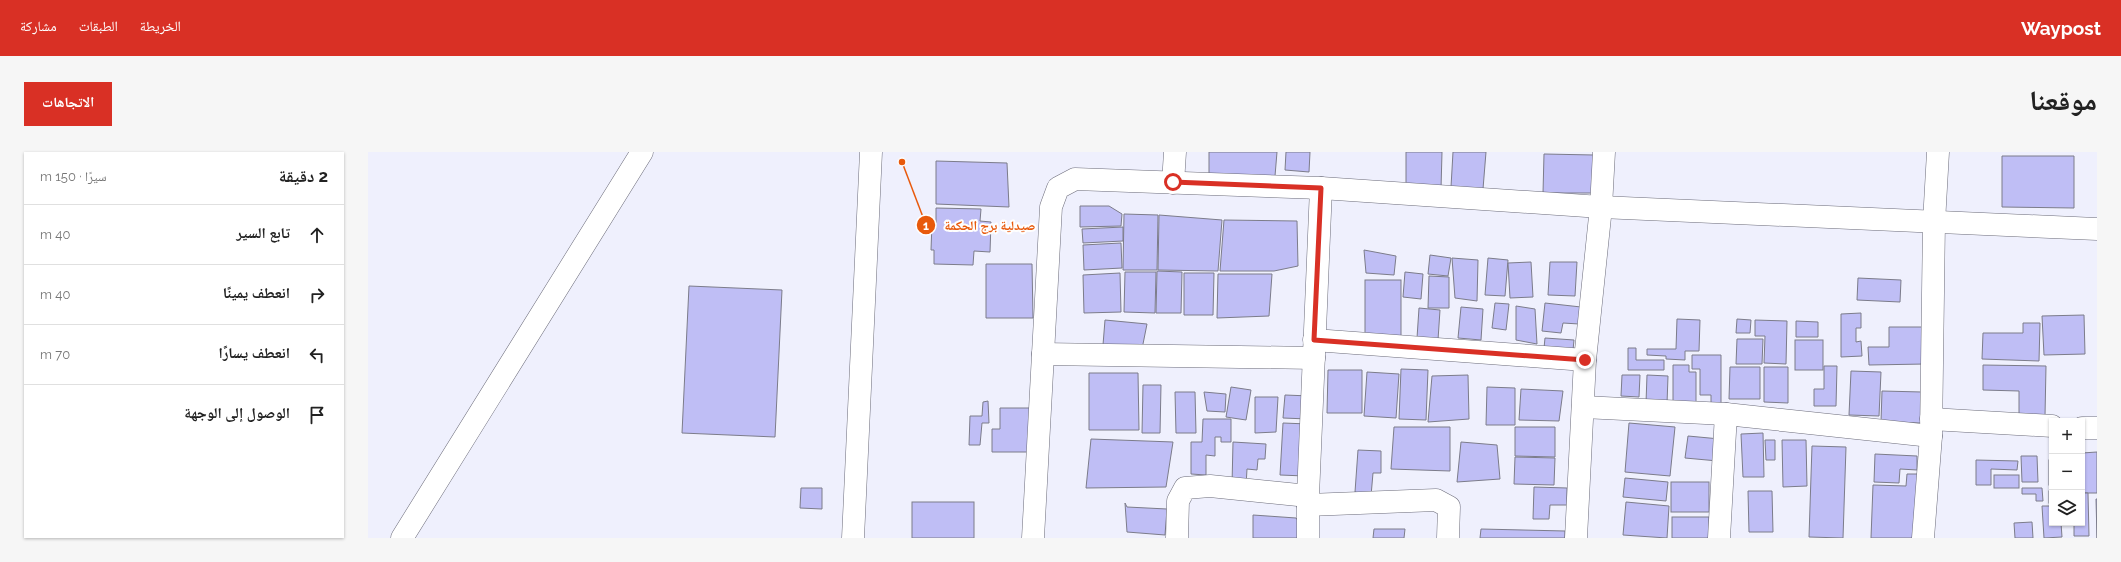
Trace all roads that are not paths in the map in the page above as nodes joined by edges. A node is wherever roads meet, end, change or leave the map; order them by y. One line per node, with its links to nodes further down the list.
1 (642, 152): 21 (street)
2 (870, 152): 22 (street)
3 (1175, 152): 6 (street)
4 (1604, 152): 8 (street)
5 (1938, 152): 9 (street)
6 (1173, 182): 7 (street); 12 (street)
7 (1321, 188): 8 (street); 11 (street)
8 (1601, 207): 9 (street); 13 (street)
9 (1934, 222): 10 (street); 17 (street)
10 (2097, 229)
11 (1314, 349): 12 (street); 13 (street); 20 (street)
12 (1043, 354): 23 (street)
13 (1585, 360): 14 (street)
14 (1583, 407): 15 (street); 27 (street)
15 (1726, 414): 17 (street); 28 (street)
16 (2049, 426): 17 (street)
17 (1931, 428): 29 (street)
18 (2085, 428): 19 (street)
19 (2097, 428)
20 (1308, 501): 24 (street); 25 (street); 26 (street)
21 (402, 538)
22 (853, 538)
23 (1033, 538)
24 (1177, 538)
25 (1308, 538)
26 (1448, 538)
27 (1576, 538)
28 (1719, 538)
29 (1923, 538)

